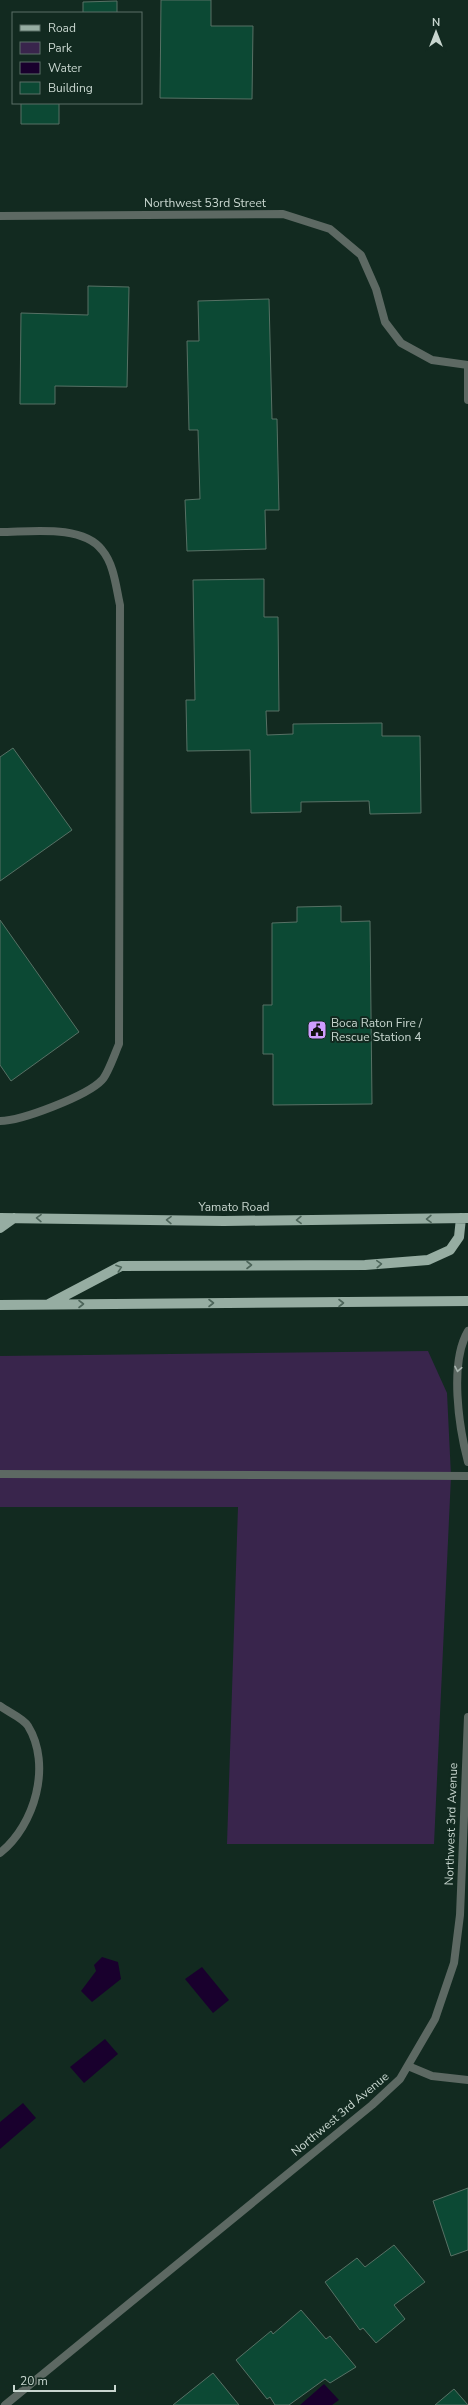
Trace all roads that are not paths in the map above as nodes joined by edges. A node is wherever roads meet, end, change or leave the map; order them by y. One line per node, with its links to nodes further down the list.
1 (0, 216): 2 (street, Northwest 53rd Street)
2 (468, 365): 3 (street)
3 (468, 400)
4 (0, 532): 5 (street)
5 (0, 1122)
6 (0, 1218): 7 (main road, Yamato Road)
7 (14, 1218): 8 (main road, Yamato Road, one-way to 7); 9 (main road)
8 (465, 1218): 12 (main road, one-way to 8)
9 (0, 1228)
10 (468, 1301): 12 (main road, one-way to 10)
11 (0, 1305): 12 (main road)
12 (47, 1305)
13 (468, 1331): 14 (street, one-way to 14)
14 (468, 1462)
15 (0, 1474): 16 (street)
16 (468, 1476)
17 (0, 1706): 19 (street)
18 (468, 1717): 20 (street, Northwest 3rd Avenue)
19 (0, 1853)
20 (408, 2066): 21 (street); 22 (street, Northwest 3rd Avenue)
21 (468, 2080)
22 (5, 2405)

